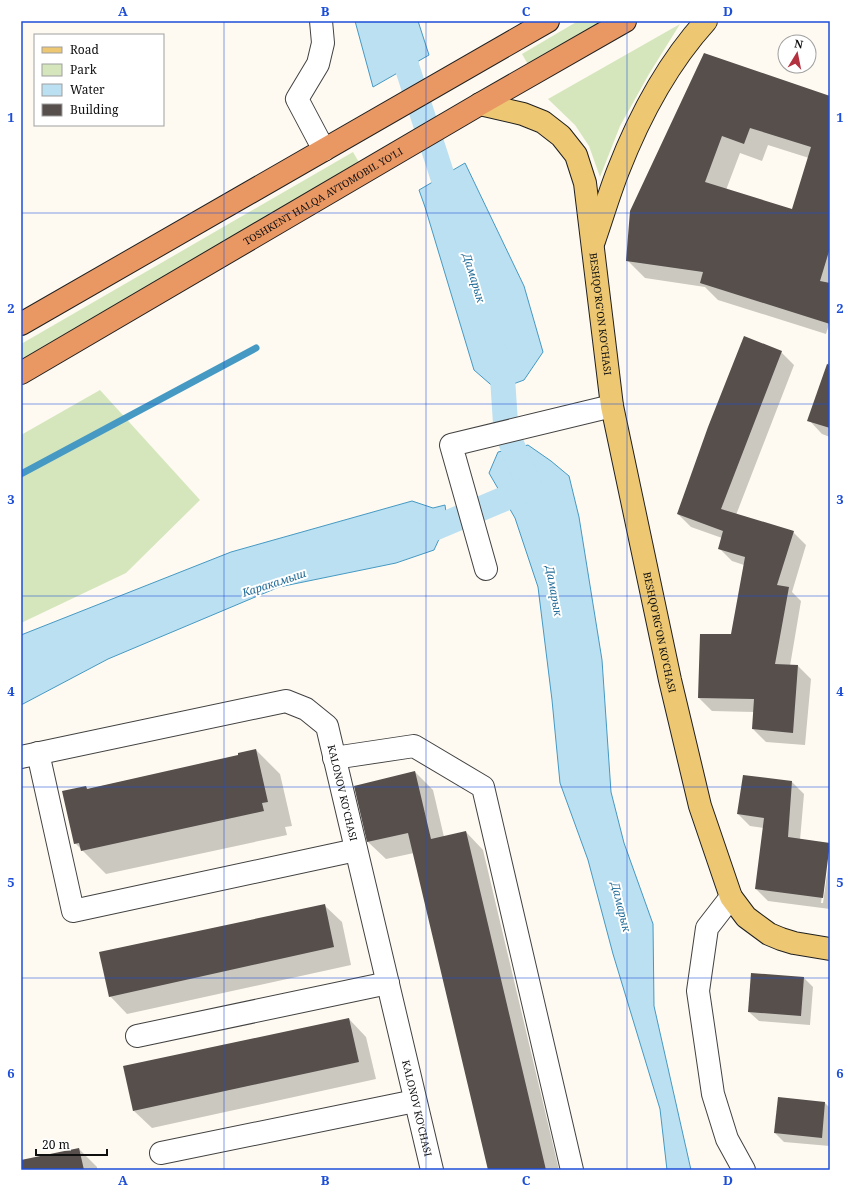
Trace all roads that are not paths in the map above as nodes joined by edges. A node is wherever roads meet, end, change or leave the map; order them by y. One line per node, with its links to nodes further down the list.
1 (322, 21): 6 (street)
2 (548, 21): 6 (highway)
3 (625, 21): 5 (highway, TOSHKENT HALQA AVTOMOBIL YO'LI)
4 (706, 21): 7 (main road, BESHQO'RG'ON KO'CHASI)
5 (480, 104): 7 (main road, BESHQO'RG'ON KO'CHASI); 9 (highway, TOSHKENT HALQA AVTOMOBIL YO'LI)
6 (324, 150): 8 (highway)
7 (592, 248): 10 (main road, BESHQO'RG'ON KO'CHASI)
8 (21, 324)
9 (21, 373)
10 (612, 406): 11 (street); 15 (main road, BESHQO'RG'ON KO'CHASI)
11 (486, 569)
12 (30, 755): 13 (street, KALONOV KO'CHASI); 14 (street)
13 (334, 758): 14 (street, KALONOV KO'CHASI); 22 (street)
14 (356, 850): 17 (street, KALONOV KO'CHASI)
15 (731, 897): 16 (main road, BESHQO'RG'ON KO'CHASI); 23 (street)
16 (830, 949)
17 (388, 983): 18 (street); 19 (street, KALONOV KO'CHASI)
18 (137, 1036)
19 (415, 1100): 20 (street); 21 (street, KALONOV KO'CHASI)
20 (161, 1154)
21 (432, 1170)
22 (572, 1170)
23 (744, 1170)

